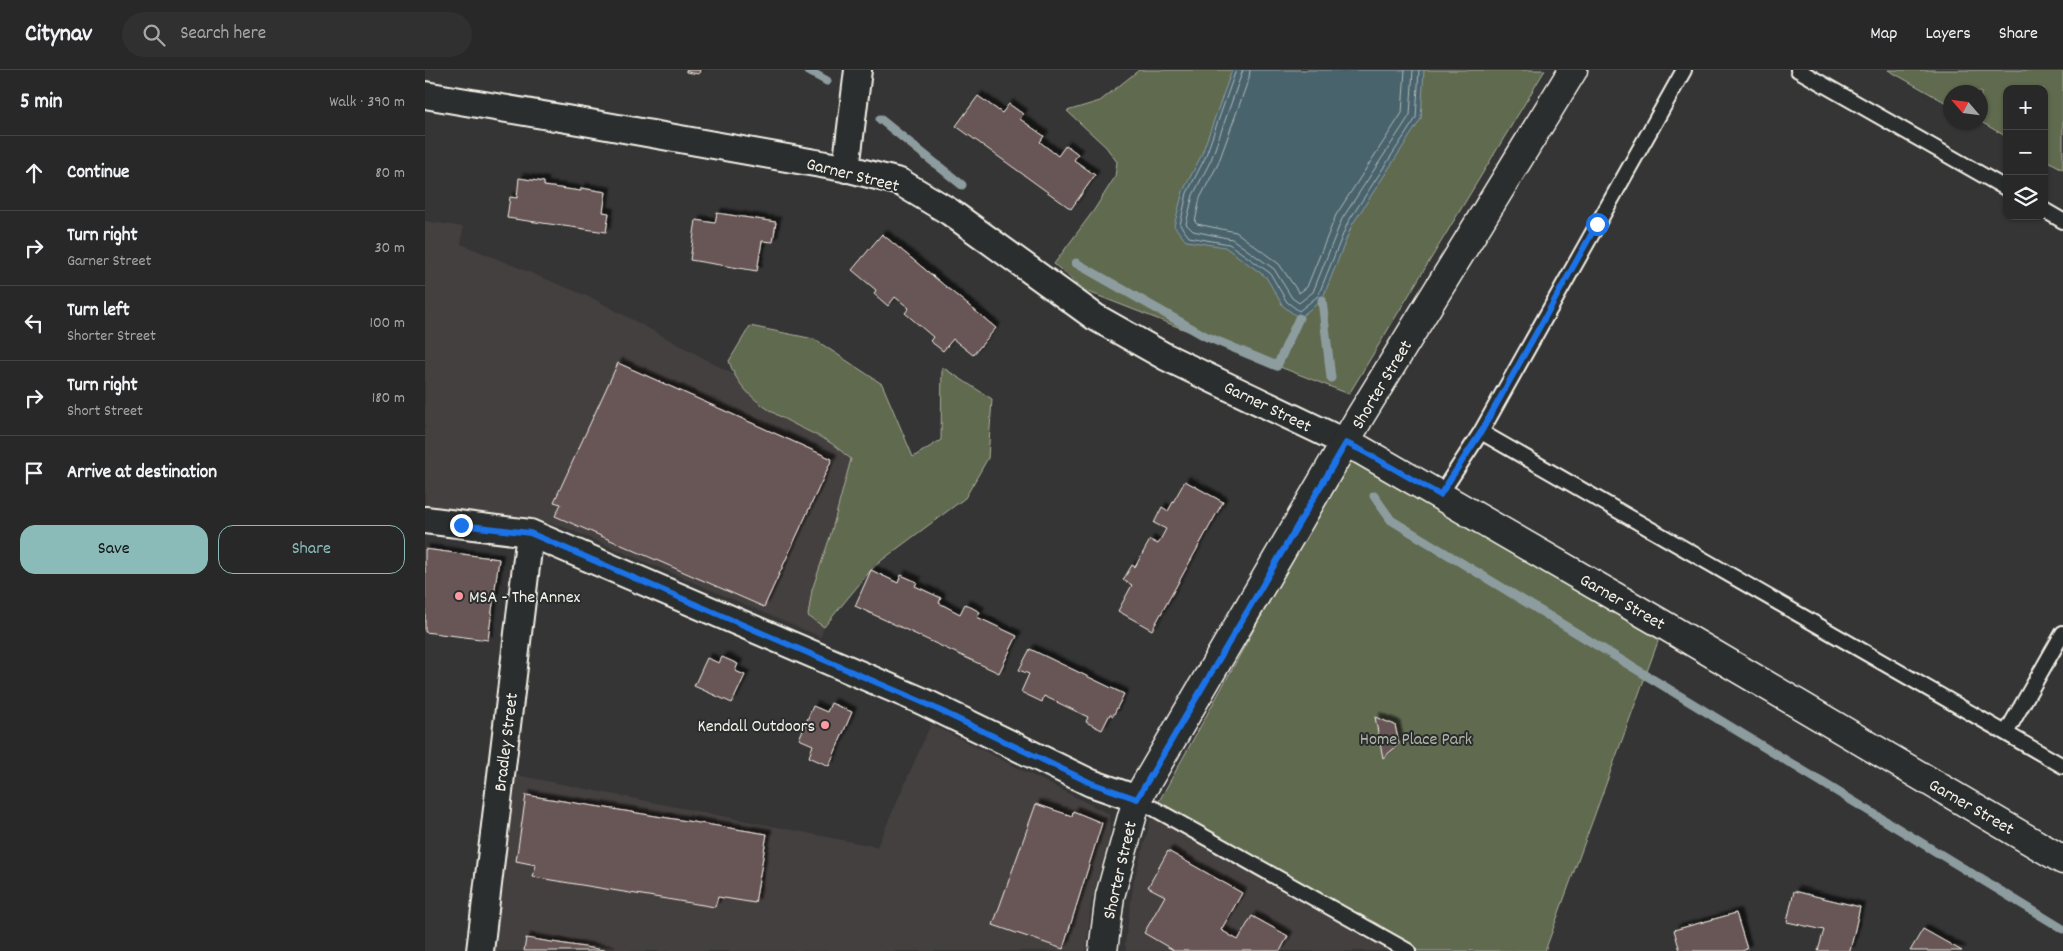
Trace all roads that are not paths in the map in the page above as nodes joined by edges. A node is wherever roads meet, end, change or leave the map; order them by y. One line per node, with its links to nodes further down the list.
1 (858, 70): 6 (street)
2 (1573, 70): 11 (street, Shorter Street)
3 (1684, 70): 10 (lane)
4 (1798, 70): 7 (lane)
5 (425, 95): 6 (street, Garner Street)
6 (846, 169): 11 (street, Garner Street)
7 (2003, 187)
8 (2048, 212): 9 (lane)
9 (2063, 221)
10 (1481, 432): 12 (lane); 16 (lane)
11 (1346, 443): 12 (street, Garner Street); 18 (street, Shorter Street)
12 (1440, 495): 19 (street, Garner Street)
13 (425, 520): 14 (street)
14 (530, 533): 18 (street); 20 (street, Bradley Street)
15 (2063, 633): 16 (lane)
16 (2006, 733): 17 (lane)
17 (2063, 766)
18 (1137, 799): 21 (street, Shorter Street); 22 (lane)
19 (2063, 860)
20 (481, 951)
21 (1103, 951)
22 (1408, 951)

